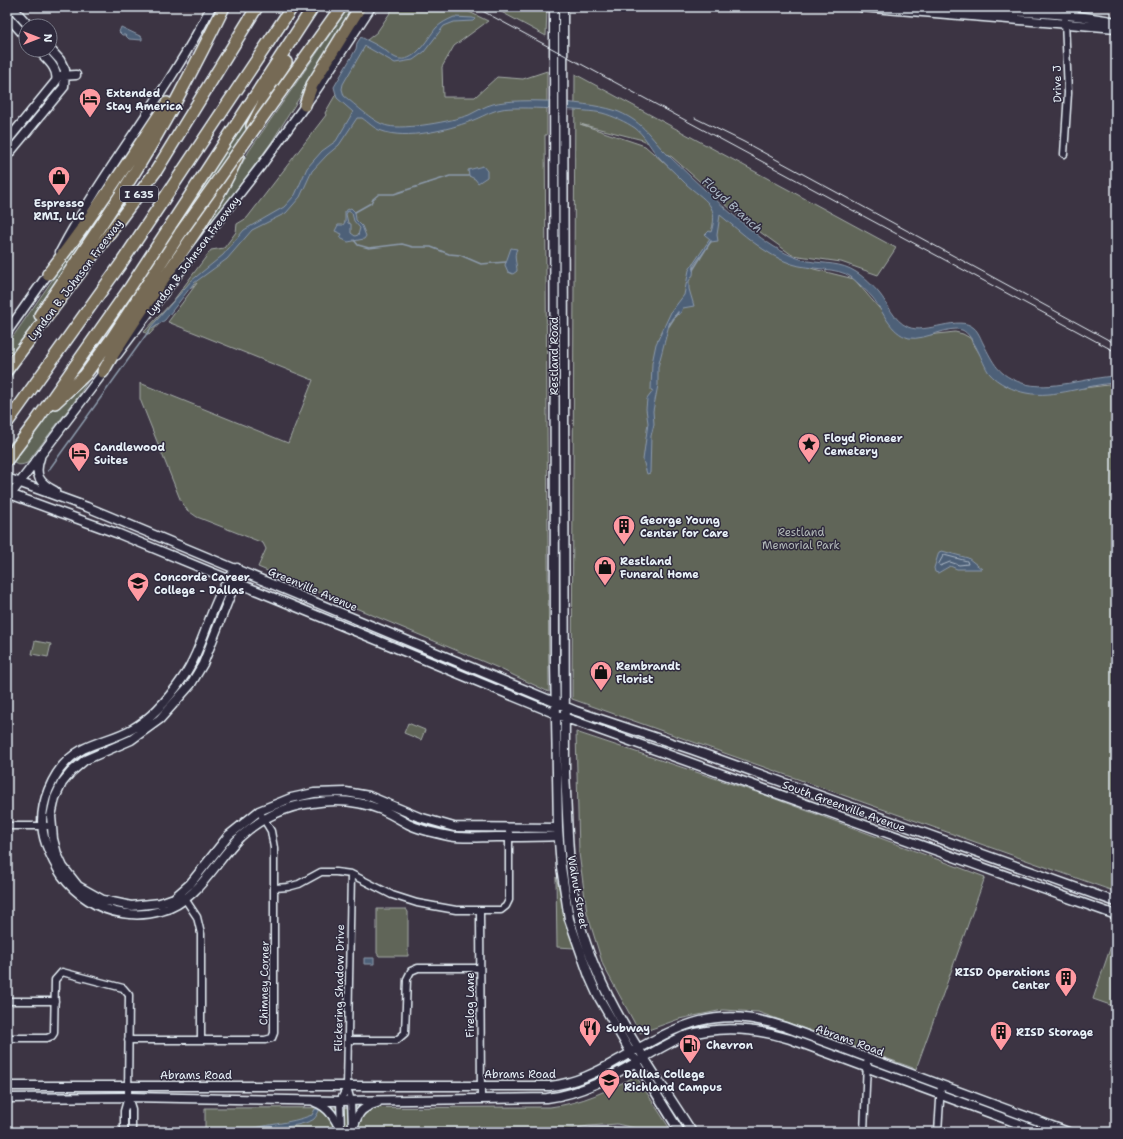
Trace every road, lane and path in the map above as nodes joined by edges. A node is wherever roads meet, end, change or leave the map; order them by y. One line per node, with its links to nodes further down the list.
1 (12, 7): 19 (main road)
2 (212, 7): 37 (main road)
3 (224, 7): 39 (highway)
4 (229, 7): 37 (highway)
5 (257, 7): 24 (highway, Lyndon B. Johnson Freeway / I 635)
6 (265, 7): 24 (highway)
7 (292, 7): 43 (highway)
8 (313, 7): 42 (highway)
9 (320, 7): 41 (highway)
10 (341, 7): 42 (highway, bridge)
11 (360, 7): 32 (highway)
12 (371, 7): 32 (main road)
13 (554, 7): 28 (main road, Restland Road)
14 (563, 7): 27 (main road, Restland Road)
15 (861, 7): 21 (main road)
16 (942, 7): 17 (main road)
17 (1065, 14): 20 (main road); 21 (street, Drive J)
18 (7, 16): 22 (main road)
19 (21, 18)
20 (1116, 22)
21 (1065, 24): 23 (main road); 35 (street, Drive J)
22 (18, 28)
23 (1116, 28)
24 (234, 43): 40 (highway, Lyndon B. Johnson Freeway / I 635)
25 (45, 58): 30 (main road)
26 (57, 58): 31 (main road)
27 (564, 73): 28 (main road); 60 (main road, Restland Road)
28 (553, 74): 59 (main road, Restland Road)
29 (76, 75): 31 (main road)
30 (57, 76): 31 (main road); 34 (main road)
31 (66, 76): 36 (main road)
32 (314, 87): 33 (highway)
33 (306, 105): 41 (main road, Lyndon B Johnson Freeway)
34 (7, 141)
35 (1064, 154)
36 (7, 156)
37 (48, 274): 38 (main road)
38 (7, 332)
39 (7, 361)
40 (7, 370)
41 (103, 372): 44 (main road, Lyndon B Johnson Freeway)
42 (37, 420): 45 (highway)
43 (7, 423)
44 (41, 453): 47 (main road, Lyndon B Johnson Freeway); 49 (main road)
45 (7, 460)
46 (8, 478): 47 (main road, Greenville Avenue)
47 (19, 482): 48 (main road, Lyndon B Johnson Freeway); 49 (main road, Greenville Avenue)
48 (8, 495): 51 (main road, Greenville Avenue)
49 (67, 500): 50 (main road, Greenville Avenue)
50 (146, 531): 51 (main road); 52 (main road, Greenville Avenue)
51 (141, 543): 53 (main road, Greenville Avenue)
52 (237, 568): 53 (main road); 54 (main road); 55 (main road, Greenville Avenue)
53 (228, 579): 54 (main road, Greenville Avenue); 57 (main road)
54 (236, 582): 56 (main road, Greenville Avenue); 58 (main road)
55 (381, 629): 56 (main road); 59 (main road, Greenville Avenue)
56 (376, 640): 61 (main road, Greenville Avenue)
57 (183, 678): 58 (main road); 70 (main road)
58 (191, 684): 70 (main road)
59 (556, 702): 60 (main road, Greenville Avenue); 61 (main road, Walnut Street)
60 (565, 706): 62 (main road, Walnut Street); 63 (main road, South Greenville Avenue)
61 (556, 714): 62 (main road, Greenville Avenue); 72 (main road, Walnut Street)
62 (566, 718): 64 (main road, South Greenville Avenue); 82 (main road, Walnut Street)
63 (611, 723): 64 (main road); 65 (main road, South Greenville Avenue)
64 (607, 733): 66 (main road, South Greenville Avenue)
65 (655, 737): 66 (main road); 74 (main road, South Greenville Avenue)
66 (651, 748): 76 (main road, South Greenville Avenue)
67 (259, 811): 68 (street, Chimney Corner); 71 (main road); 78 (main road)
68 (264, 819): 73 (main road); 77 (street, Chimney Corner); 78 (main road)
69 (7, 826): 70 (street)
70 (47, 826): 78 (main road)
71 (509, 828): 72 (main road); 73 (street)
72 (558, 832): 73 (main road); 83 (main road, Walnut Street)
73 (509, 837): 80 (street)
74 (1007, 862): 76 (main road); 79 (main road, South Greenville Avenue)
75 (351, 874): 77 (street); 80 (street); 92 (street, Flickering Shadow Drive)
76 (1002, 875): 81 (main road, South Greenville Avenue)
77 (275, 888): 91 (street, Chimney Corner)
78 (184, 896): 91 (street)
79 (1116, 902)
80 (480, 911): 84 (street, Firelog Lane)
81 (1116, 915)
82 (593, 959): 83 (main road); 93 (main road, Walnut Street)
83 (584, 963): 94 (main road, Walnut Street)
84 (480, 968): 92 (street); 99 (street, Firelog Lane)
85 (7, 1001): 86 (street)
86 (55, 1001): 88 (street); 90 (street)
87 (793, 1030): 89 (main road); 93 (main road, Abrams Road); 96 (main road, Abrams Road)
88 (7, 1038)
89 (790, 1038): 95 (main road, Abrams Road); 98 (main road, Abrams Road)
90 (128, 1040): 91 (street, Chimney Corner); 102 (street)
91 (201, 1040)
92 (349, 1040): 103 (street, Flickering Shadow Drive)
93 (639, 1047): 94 (main road, Abrams Road); 95 (main road, Walnut Street)
94 (630, 1053): 97 (main road, Walnut Street); 99 (main road, Abrams Road)
95 (645, 1056): 97 (main road, Abrams Road); 119 (main road, Walnut Street)
96 (869, 1058): 98 (street); 104 (main road, Abrams Road)
97 (636, 1061): 109 (main road, Abrams Road); 118 (main road, Walnut Street)
98 (866, 1066): 105 (main road, Abrams Road); 120 (street)
99 (481, 1085): 103 (main road, Abrams Road); 109 (street, Firelog Lane)
100 (7, 1086): 101 (main road, Abrams Road)
101 (46, 1086): 102 (main road, Abrams Road); 108 (street)
102 (128, 1086): 103 (main road, Abrams Road); 106 (street)
103 (347, 1087): 112 (street); 113 (street, Flickering Shadow Drive)
104 (945, 1087): 105 (street); 123 (main road, Abrams Road)
105 (940, 1096): 121 (street); 122 (main road, Abrams Road)
106 (128, 1097): 108 (main road, Abrams Road); 110 (main road, Abrams Road); 114 (street); 115 (street)
107 (7, 1098): 108 (main road, Abrams Road)
108 (46, 1098)
109 (481, 1098): 111 (main road, Abrams Road)
110 (300, 1100): 112 (main road, Abrams Road); 116 (main road)
111 (385, 1100): 113 (main road, Abrams Road); 117 (main road)
112 (340, 1101): 113 (main road, Abrams Road); 116 (street)
113 (351, 1101): 117 (street, Flickering Shadow Drive)
114 (124, 1132)
115 (132, 1132)
116 (341, 1132)
117 (352, 1132)
118 (680, 1132)
119 (692, 1132)
120 (864, 1132)
121 (938, 1132)
122 (1041, 1132)
123 (1068, 1132)

